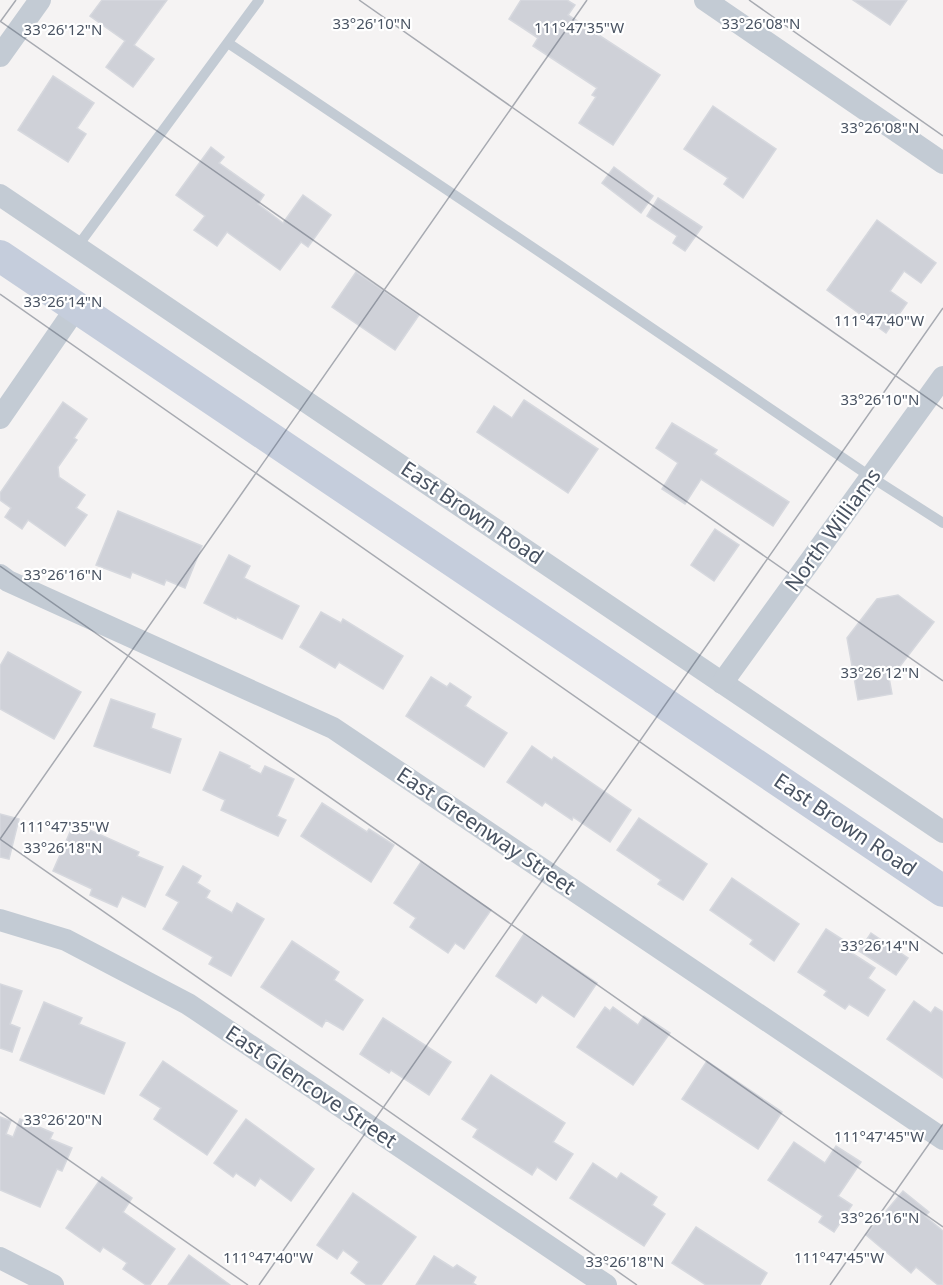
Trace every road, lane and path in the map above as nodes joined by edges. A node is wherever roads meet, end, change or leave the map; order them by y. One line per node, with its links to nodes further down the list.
1 (40, 0): 5 (street)
2 (259, 0): 4 (lane)
3 (705, 0): 6 (street)
4 (228, 43): 8 (lane); 13 (lane)
5 (3, 45)
6 (943, 163)
7 (0, 195): 8 (street, East Brown Road)
8 (77, 247): 16 (street, East Brown Road)
9 (0, 256): 10 (main road, East Brown Road)
10 (76, 308): 12 (street); 18 (main road, East Brown Road)
11 (943, 377): 13 (street, North Williams)
12 (0, 418)
13 (871, 477): 14 (lane); 16 (street, North Williams)
14 (943, 524)
15 (0, 575): 20 (street, East Greenway Street)
16 (722, 683): 17 (street, East Brown Road)
17 (943, 832)
18 (943, 891)
19 (0, 920): 23 (street, East Glencove Street)
20 (943, 1139)
21 (0, 1258): 22 (street)
22 (53, 1285)
23 (606, 1285)

